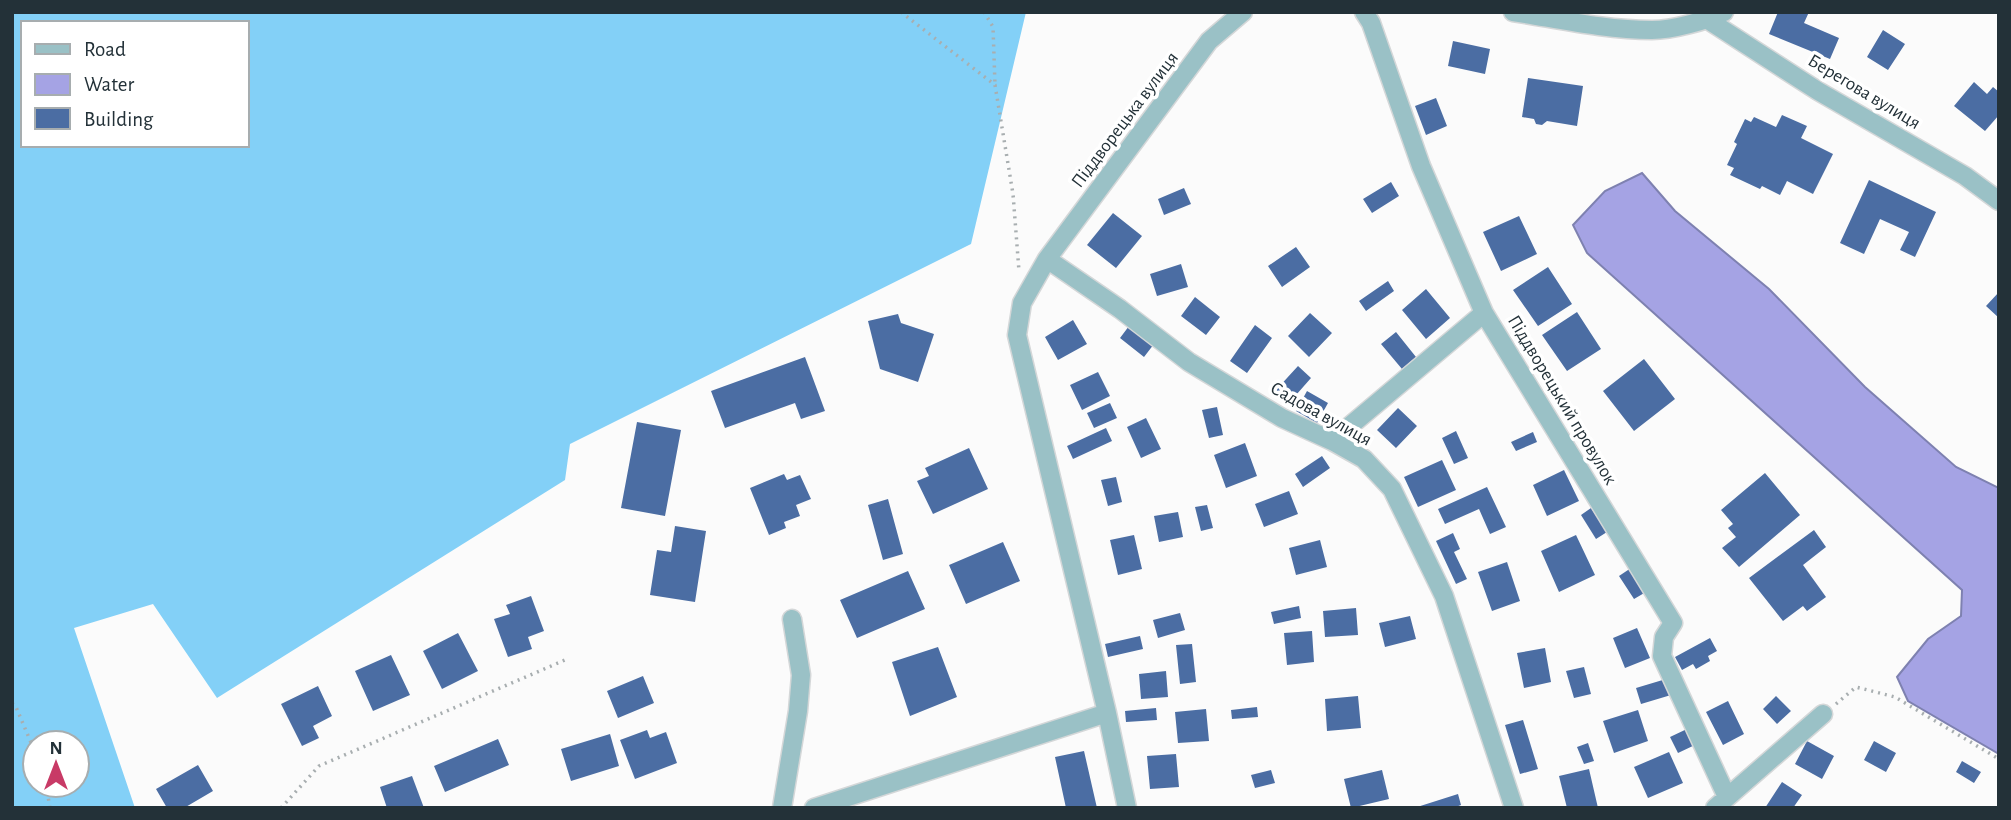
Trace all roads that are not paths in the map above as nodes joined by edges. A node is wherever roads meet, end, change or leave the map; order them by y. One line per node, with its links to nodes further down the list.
1 (1243, 12): 8 (street, Піддворецька вулиця)
2 (1364, 12): 9 (street, Піддворецький провулок)
3 (1513, 12): 5 (street)
4 (1724, 12): 6 (street)
5 (1602, 19): 6 (street)
6 (1708, 20): 7 (street, Берегова вулиця)
7 (1999, 201)
8 (1047, 260): 10 (street, Садова вулиця); 12 (street, Піддворецька вулиця)
9 (1484, 313): 10 (street); 14 (street, Піддворецький провулок)
10 (1332, 441): 18 (street, Садова вулиця)
11 (792, 619): 15 (street)
12 (1107, 713): 16 (street); 17 (street)
13 (1823, 714): 14 (street)
14 (1721, 802)
15 (782, 808)
16 (814, 808)
17 (1128, 808)
18 (1514, 808)

